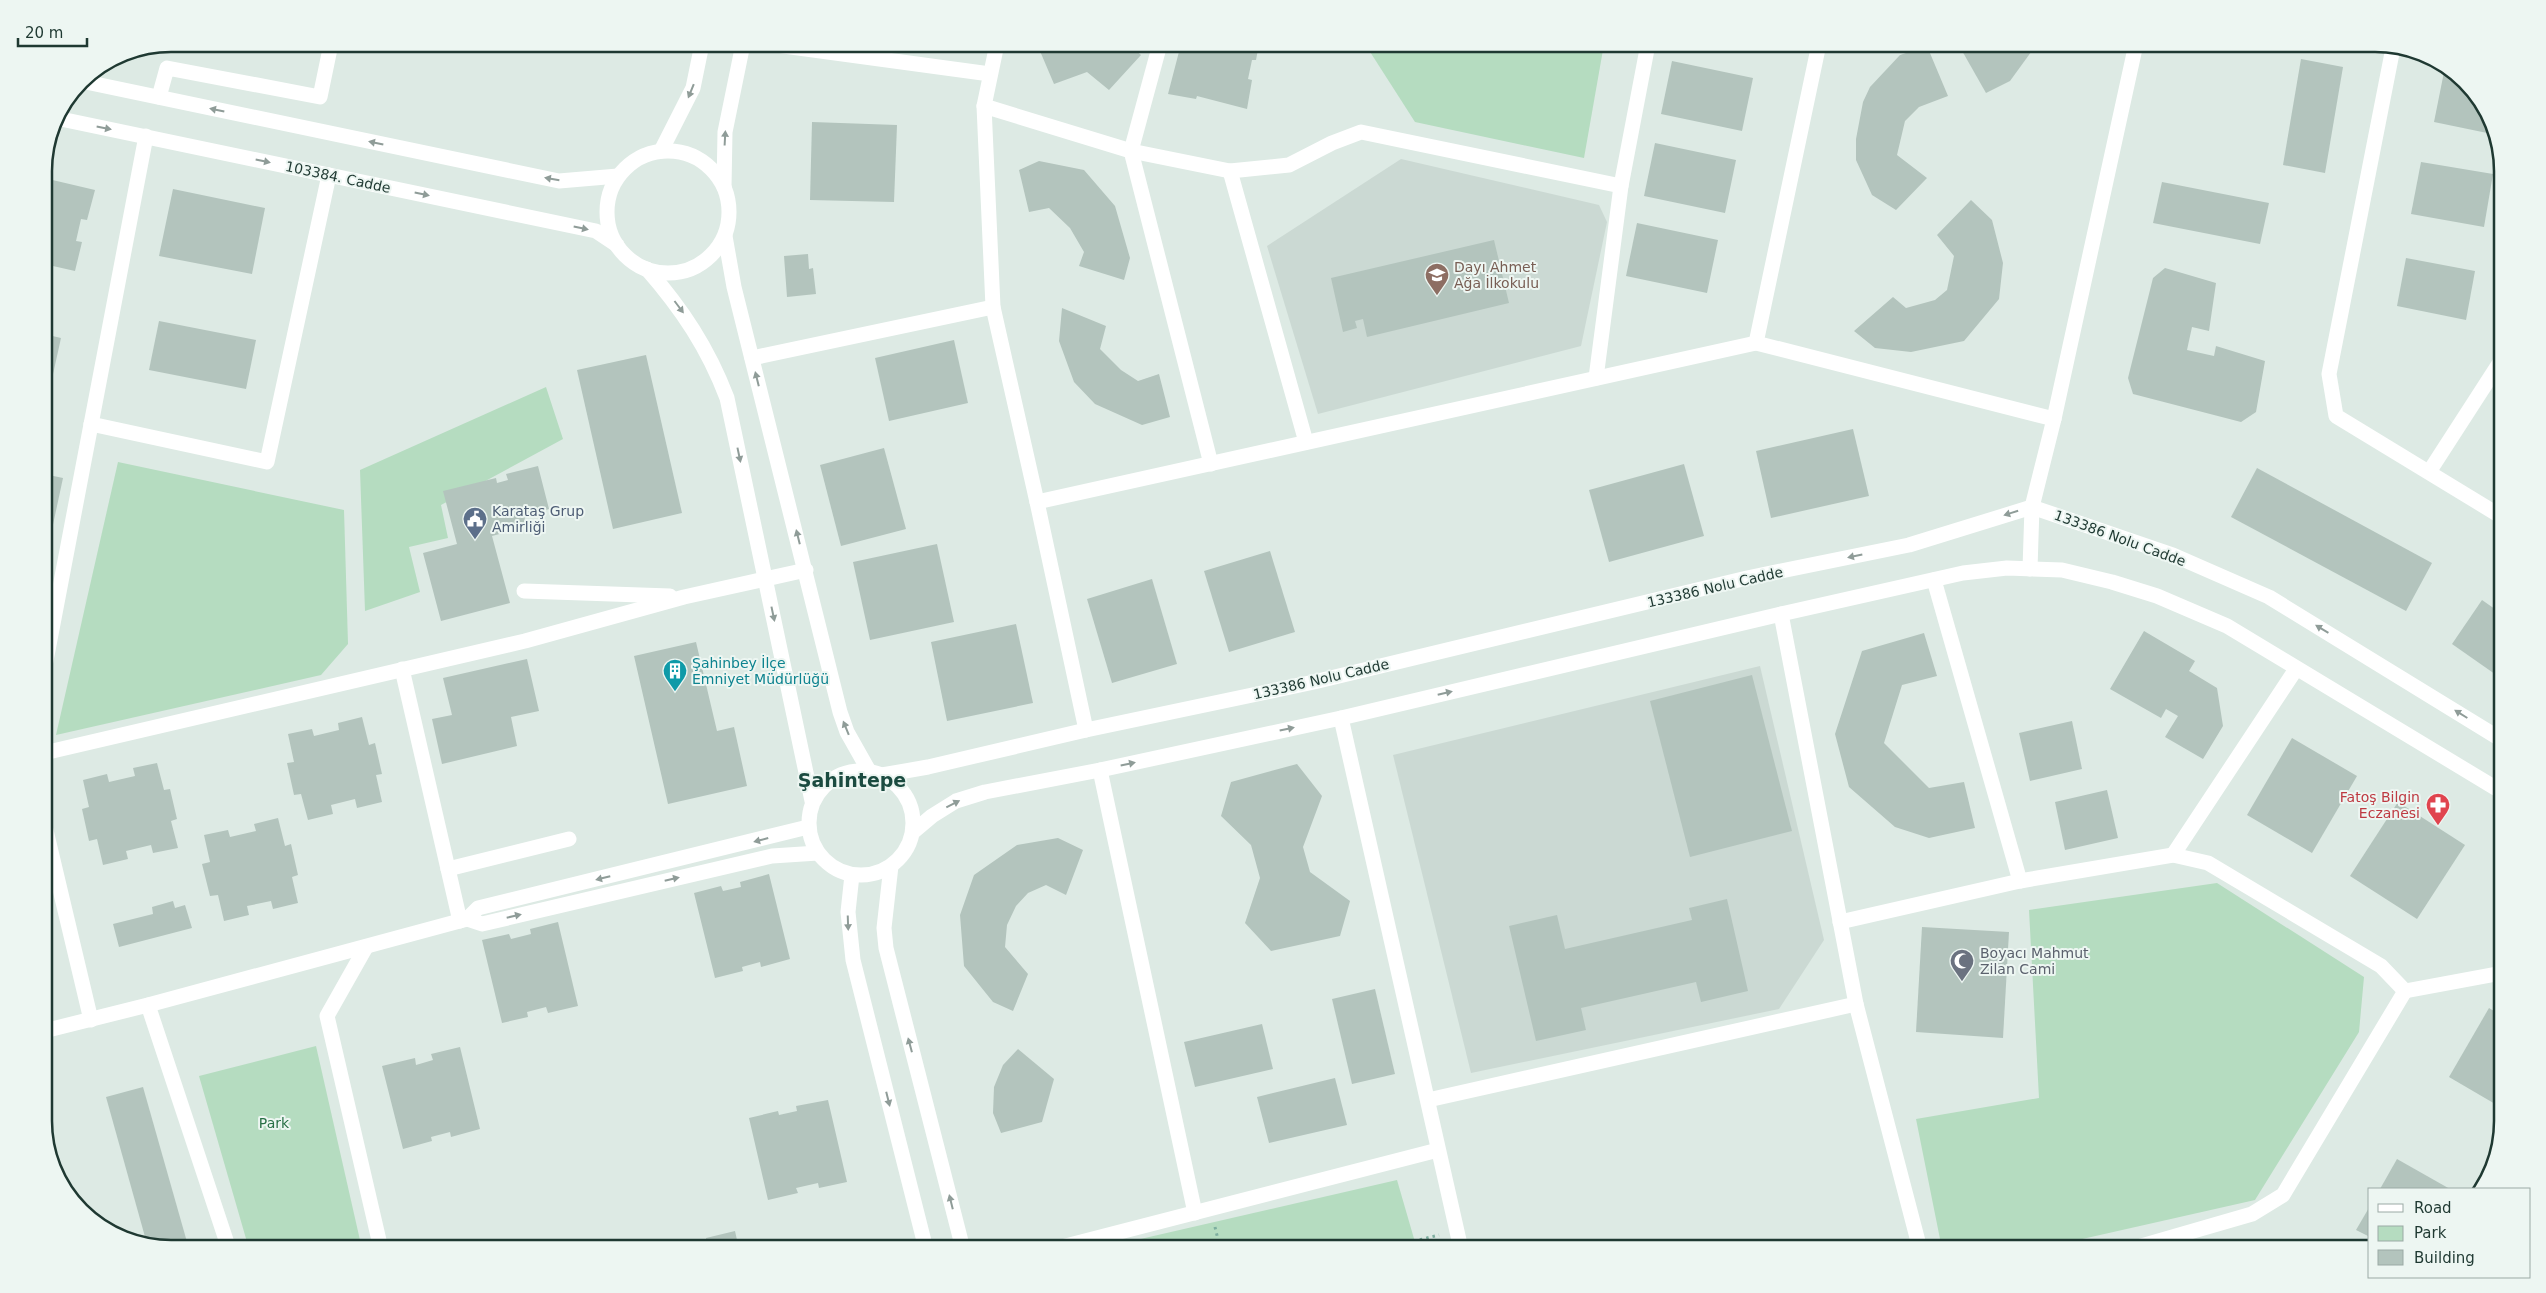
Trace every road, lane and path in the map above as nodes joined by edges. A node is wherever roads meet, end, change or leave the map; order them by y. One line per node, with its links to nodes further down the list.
1 (1646, 52): 22 (street)
2 (1817, 52): 28 (street)
3 (2134, 52): 32 (street)
4 (329, 53): 13 (street)
5 (700, 53): 17 (street, one-way to 17)
6 (741, 53): 23 (street, one-way to 6)
7 (833, 53): 11 (street)
8 (995, 53): 11 (street)
9 (1158, 53): 18 (street)
10 (2393, 54): 36 (street)
11 (990, 74): 14 (street)
12 (91, 83): 13 (street)
13 (158, 98): 21 (street, one-way to 13)
14 (984, 106): 18 (street); 27 (street)
15 (65, 120): 16 (street, 103384. Cadde, one-way to 16)
16 (146, 136): 20 (street, 103384. Cadde, one-way to 20); 33 (street)
17 (661, 151): 21 (street); 23 (street)
18 (1131, 151): 19 (street); 35 (street)
19 (1230, 171): 22 (street); 34 (street)
20 (329, 175): 25 (street, 103384. Cadde, one-way to 25); 33 (street)
21 (618, 176): 25 (street)
22 (1620, 186): 31 (street)
23 (724, 187): 24 (street)
24 (725, 236): 26 (street); 29 (street)
25 (617, 245): 26 (street)
26 (647, 269): 42 (street, one-way to 42)
27 (993, 307): 29 (street); 37 (street)
28 (1756, 343): 31 (street); 32 (street)
29 (752, 358): 41 (street, one-way to 29)
30 (2493, 372): 36 (street)
31 (1596, 378): 34 (street)
32 (2054, 419): 38 (street)
33 (91, 424): 47 (street)
34 (1306, 442): 35 (street)
35 (1211, 464): 37 (street)
36 (2428, 472): 39 (street)
37 (1037, 502): 51 (street)
38 (2032, 507): 40 (street); 51 (street, 133386 Nolu Cadde, one-way to 51); 52 (street, 133386 Nolu Cadde, one-way to 38)
39 (2493, 512)
40 (2030, 569): 43 (street); 49 (street)
41 (806, 570): 42 (street); 55 (street, one-way to 41)
42 (765, 578): 45 (street); 57 (street, one-way to 57)
43 (1934, 580): 46 (street); 67 (street)
44 (524, 590): 45 (street)
45 (684, 596): 48 (street)
46 (1781, 614): 50 (street, one-way to 46); 69 (street)
47 (53, 624)
48 (402, 669): 53 (street); 65 (street)
49 (2296, 669): 56 (street); 62 (street)
50 (1341, 718): 54 (street, one-way to 50); 77 (street)
51 (1086, 730): 55 (street, 133386 Nolu Cadde)
52 (2494, 735)
53 (53, 750)
54 (1100, 770): 59 (street, one-way to 54); 79 (street)
55 (876, 773): 57 (street); 59 (street)
56 (2494, 787)
57 (812, 801): 58 (street)
58 (808, 828): 61 (street); 68 (street, one-way to 68)
59 (913, 832): 64 (street)
60 (569, 839): 65 (street)
61 (818, 853): 66 (street); 68 (street, one-way to 61)
62 (2173, 856): 67 (street); 72 (street)
63 (53, 860): 75 (street)
64 (891, 866): 66 (street); 84 (street, one-way to 64)
65 (448, 869): 68 (street)
66 (852, 875): 83 (street, one-way to 83)
67 (2020, 880): 69 (street)
68 (463, 920): 70 (street)
69 (1840, 922): 73 (street)
70 (366, 947): 74 (street); 82 (street)
71 (2494, 975): 72 (street)
72 (2405, 991): 89 (street)
73 (1856, 1004): 77 (street); 88 (street)
74 (148, 1006): 75 (street); 81 (street)
75 (91, 1020): 76 (street)
76 (53, 1029)
77 (1428, 1100): 78 (street)
78 (1438, 1150): 79 (street); 80 (street)
79 (1195, 1213): 85 (street)
80 (1457, 1231): 86 (path); 87 (street)
81 (226, 1240)
82 (379, 1240)
83 (924, 1240)
84 (961, 1240)
85 (1089, 1240)
86 (1420, 1240)
87 (1459, 1240)
88 (1918, 1240)
89 (2162, 1240)

